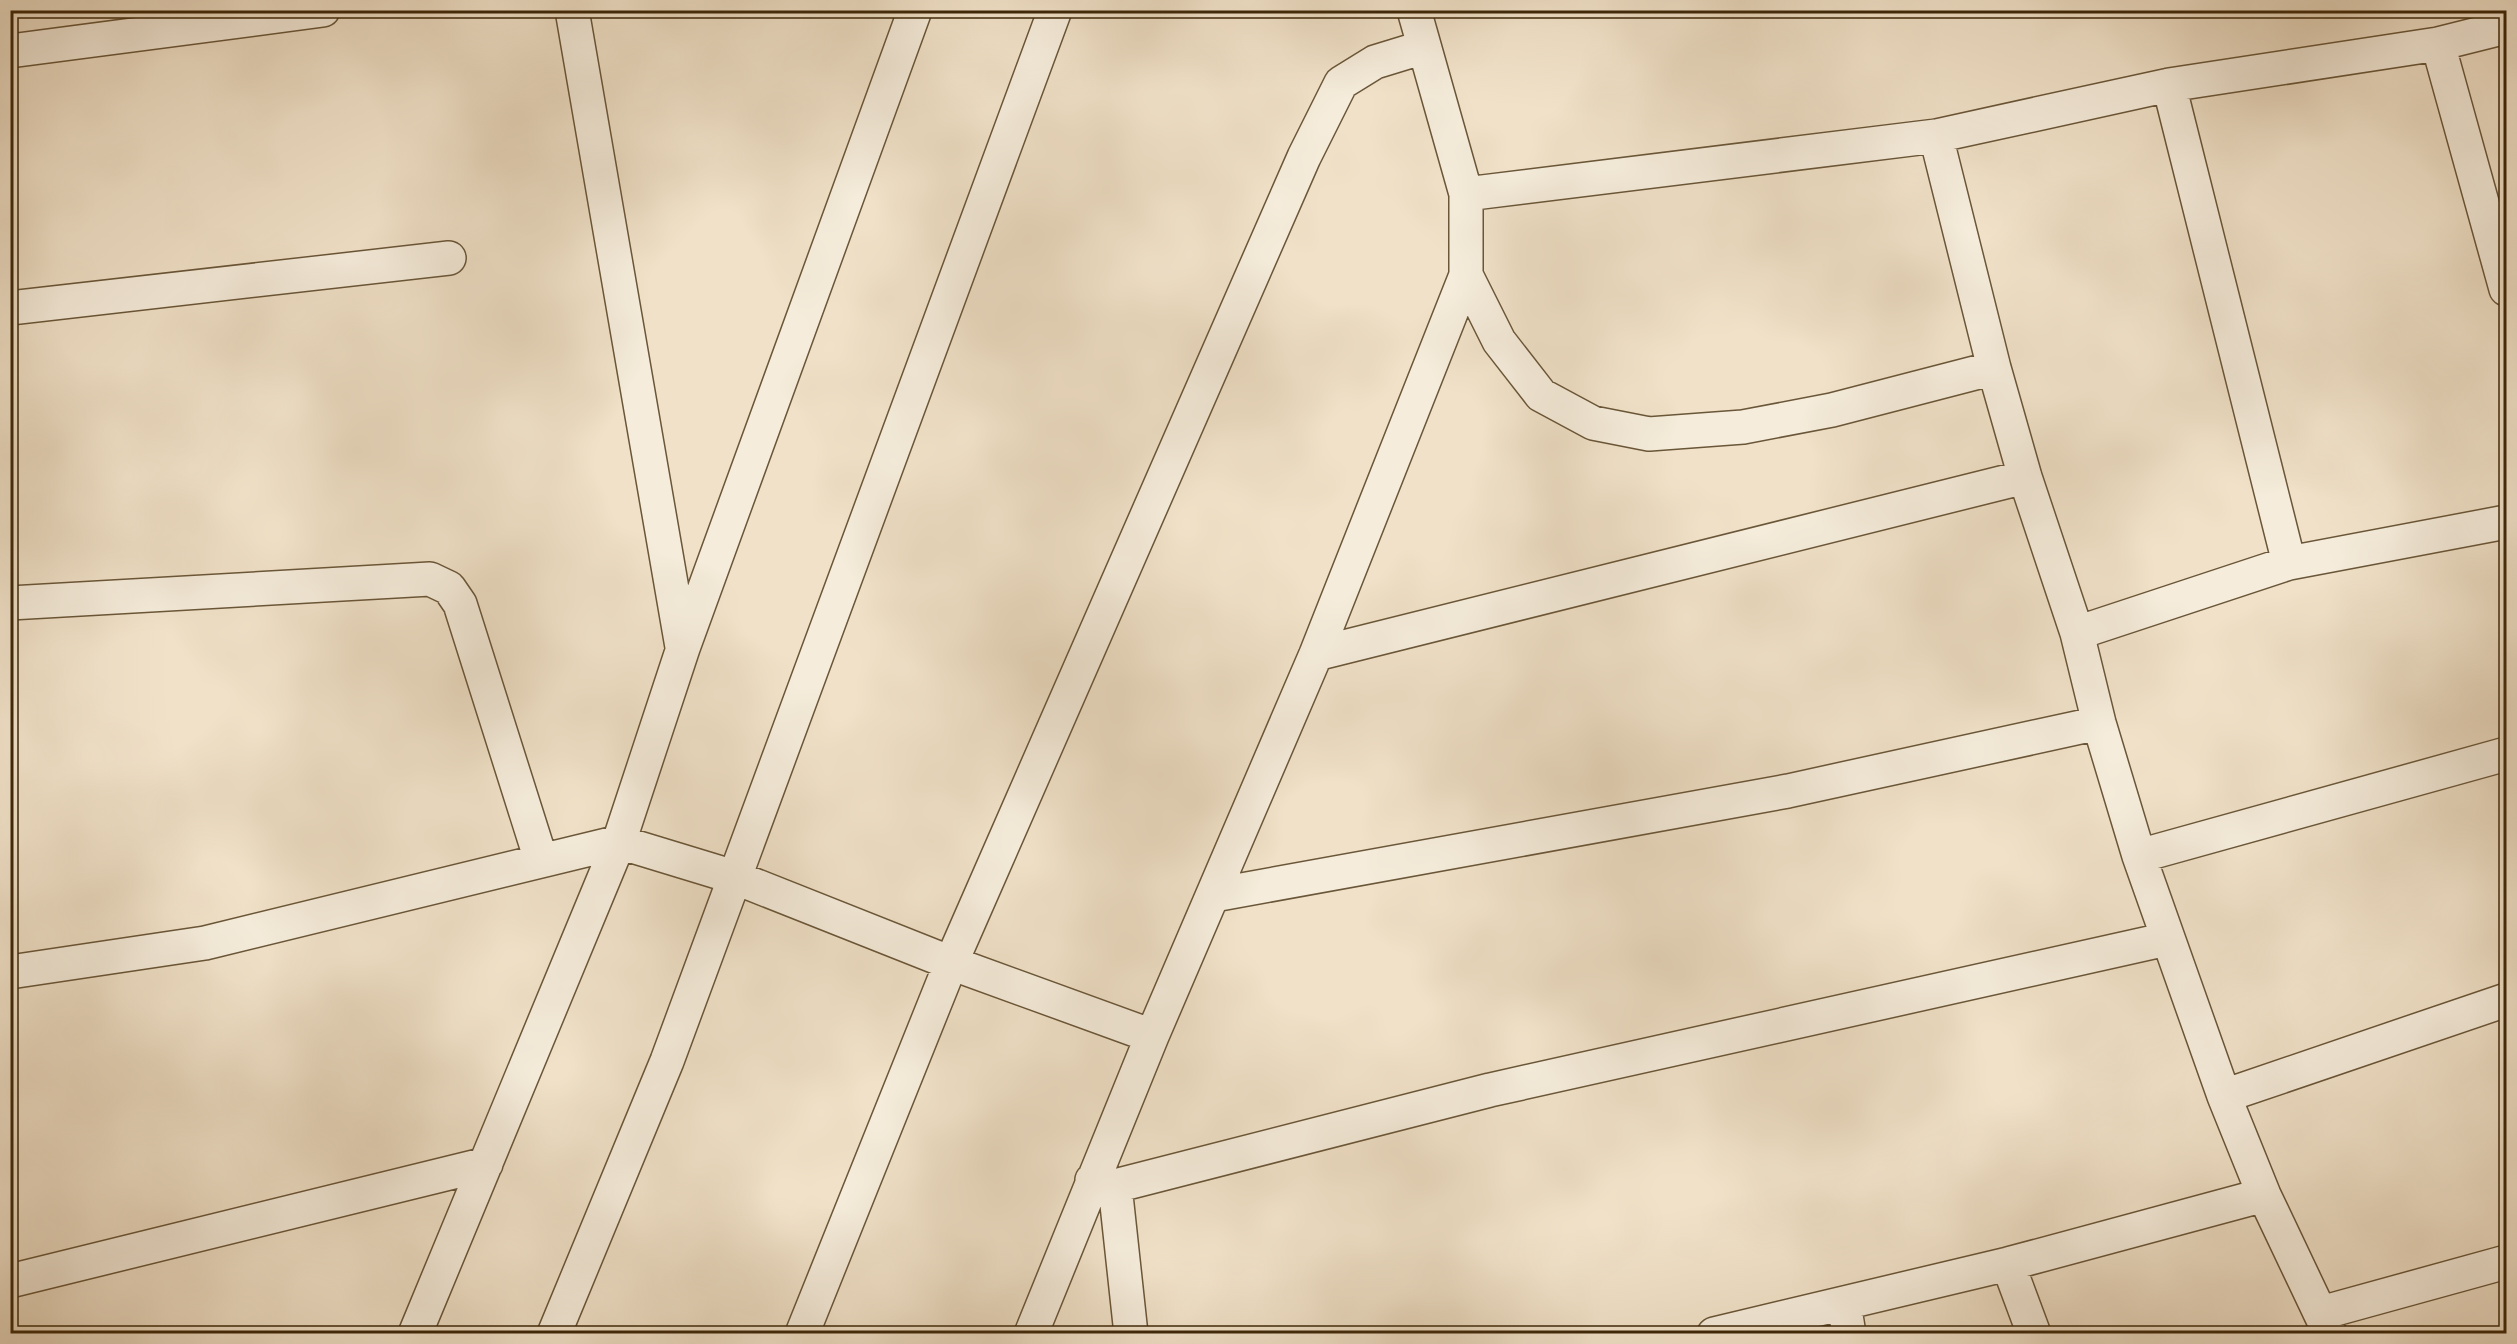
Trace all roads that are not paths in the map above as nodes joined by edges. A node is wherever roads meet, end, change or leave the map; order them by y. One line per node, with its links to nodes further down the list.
1 (324, 10): 9 (street)
2 (572, 10): 23 (street)
3 (915, 10): 23 (street)
4 (1056, 10): 30 (street)
5 (1414, 10): 8 (street)
6 (2506, 27): 7 (street)
7 (2438, 44): 10 (street); 15 (street)
8 (1424, 47): 12 (street); 33 (street)
9 (10, 51)
10 (2169, 85): 11 (street); 20 (street)
11 (1936, 136): 12 (street); 17 (street)
12 (1466, 194): 14 (street)
13 (449, 258): 16 (street)
14 (1466, 275): 17 (street); 24 (street)
15 (2506, 285)
16 (10, 308)
17 (1994, 368): 18 (street)
18 (2025, 477): 22 (street); 24 (street)
19 (2506, 522): 20 (street)
20 (2289, 563): 22 (street)
21 (10, 603): 29 (street)
22 (2077, 633): 25 (street)
23 (683, 648): 27 (street)
24 (1316, 654): 31 (street)
25 (2098, 723): 28 (street); 31 (street)
26 (2506, 754): 28 (street)
27 (620, 842): 29 (street); 30 (street); 38 (street)
28 (2139, 856): 32 (street)
29 (541, 860): 34 (street)
30 (734, 877): 33 (street); 47 (street)
31 (1214, 895): 36 (street)
32 (2167, 939): 37 (street); 39 (street)
33 (951, 963): 36 (street); 48 (street)
34 (10, 972)
35 (2506, 1000): 37 (street)
36 (1152, 1036): 39 (street)
37 (2223, 1096): 40 (street)
38 (486, 1164): 43 (street); 46 (street)
39 (1104, 1183): 49 (street); 50 (street)
40 (2264, 1195): 42 (street); 45 (street)
41 (2506, 1262): 45 (street)
42 (2008, 1264): 44 (street); 52 (street)
43 (10, 1281)
44 (1846, 1318): 51 (street)
45 (2325, 1323)
46 (415, 1334)
47 (554, 1334)
48 (801, 1334)
49 (1031, 1334)
50 (1131, 1334)
51 (1714, 1334)
52 (2034, 1334)

